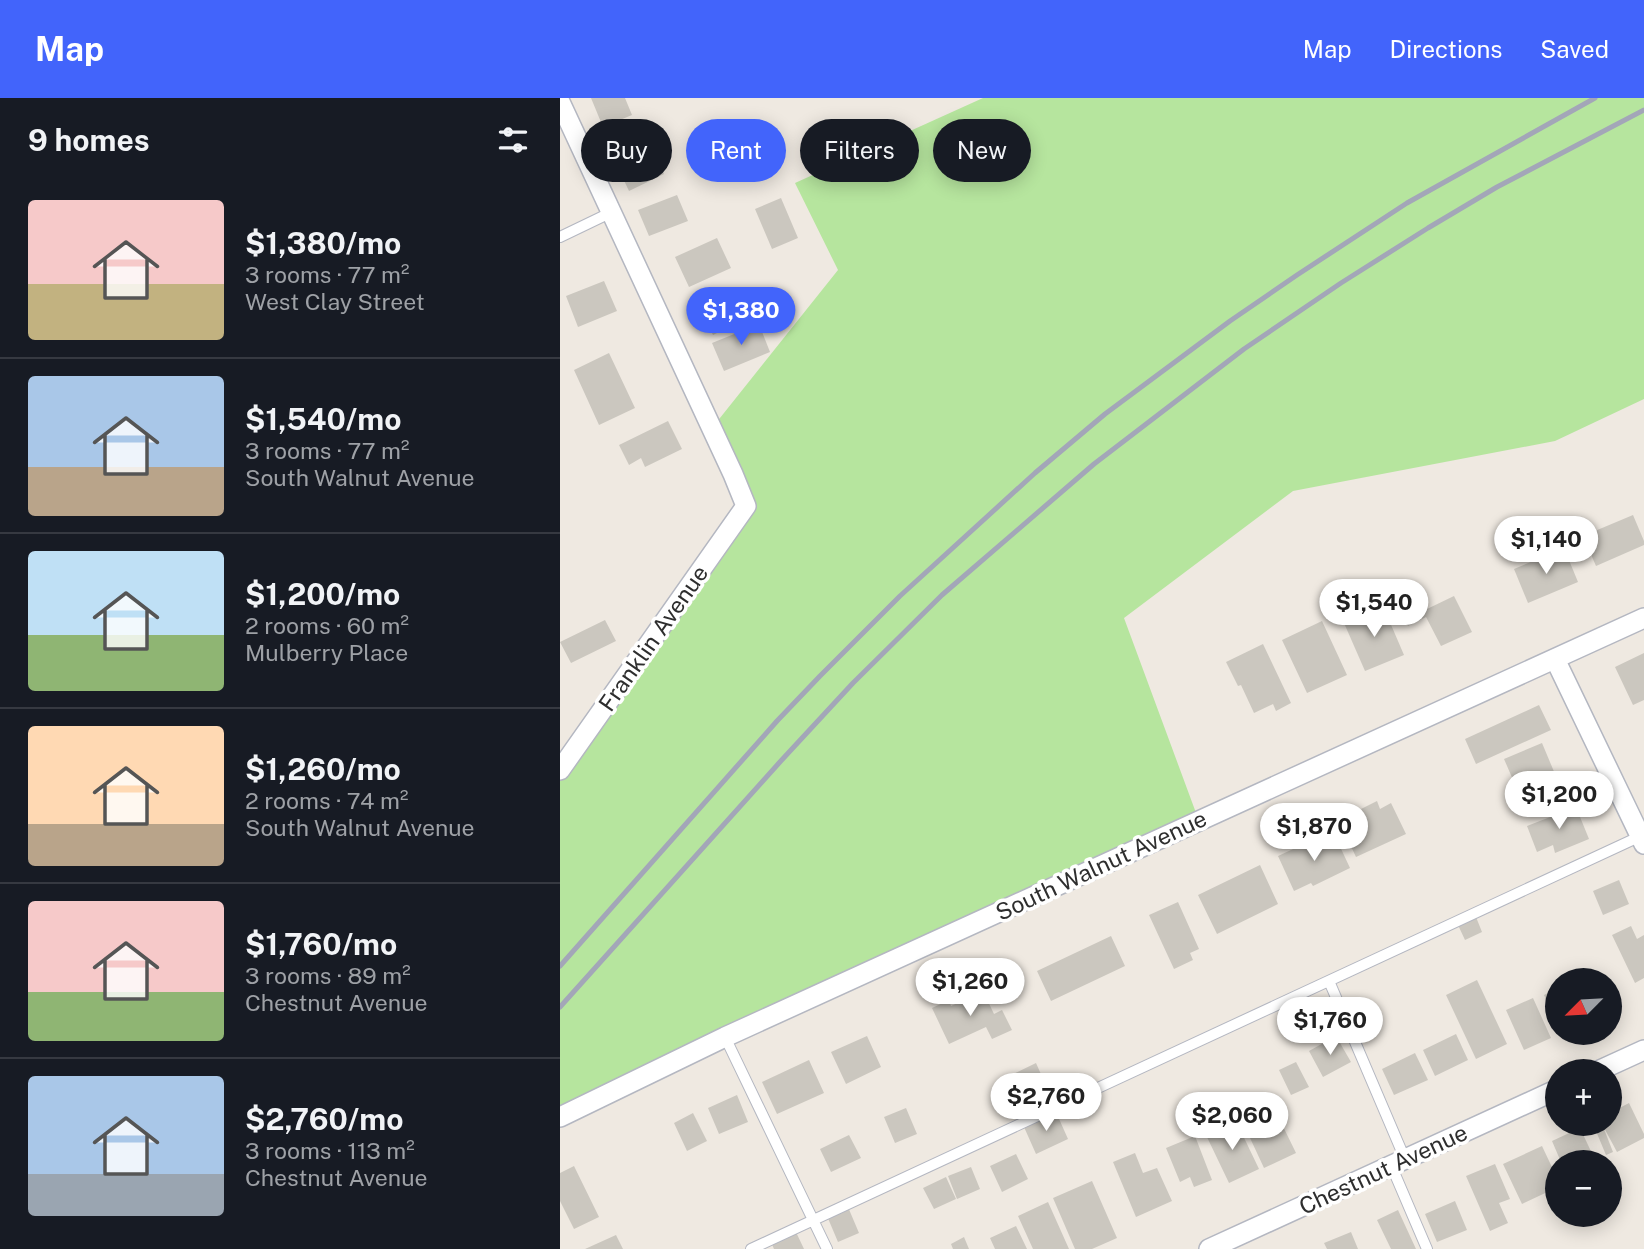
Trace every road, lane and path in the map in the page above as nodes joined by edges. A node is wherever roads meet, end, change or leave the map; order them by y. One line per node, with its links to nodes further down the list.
1 (560, 102): 2 (street)
2 (612, 212): 3 (lane); 6 (street, Franklin Avenue)
3 (560, 237)
4 (1644, 618): 5 (street, South Walnut Avenue)
5 (1555, 659): 7 (street); 9 (street, South Walnut Avenue)
6 (560, 770)
7 (1643, 838): 8 (lane)
8 (1328, 981): 14 (lane); 15 (lane)
9 (725, 1037): 13 (street, South Walnut Avenue); 15 (lane)
10 (1644, 1050): 11 (street)
11 (1622, 1060)
12 (1545, 1095): 14 (street, Chestnut Avenue)
13 (560, 1117)
14 (1398, 1162): 18 (street, Chestnut Avenue); 19 (lane)
15 (814, 1220): 16 (lane); 17 (lane)
16 (751, 1249)
17 (827, 1249)
18 (1209, 1249)
19 (1427, 1249)

